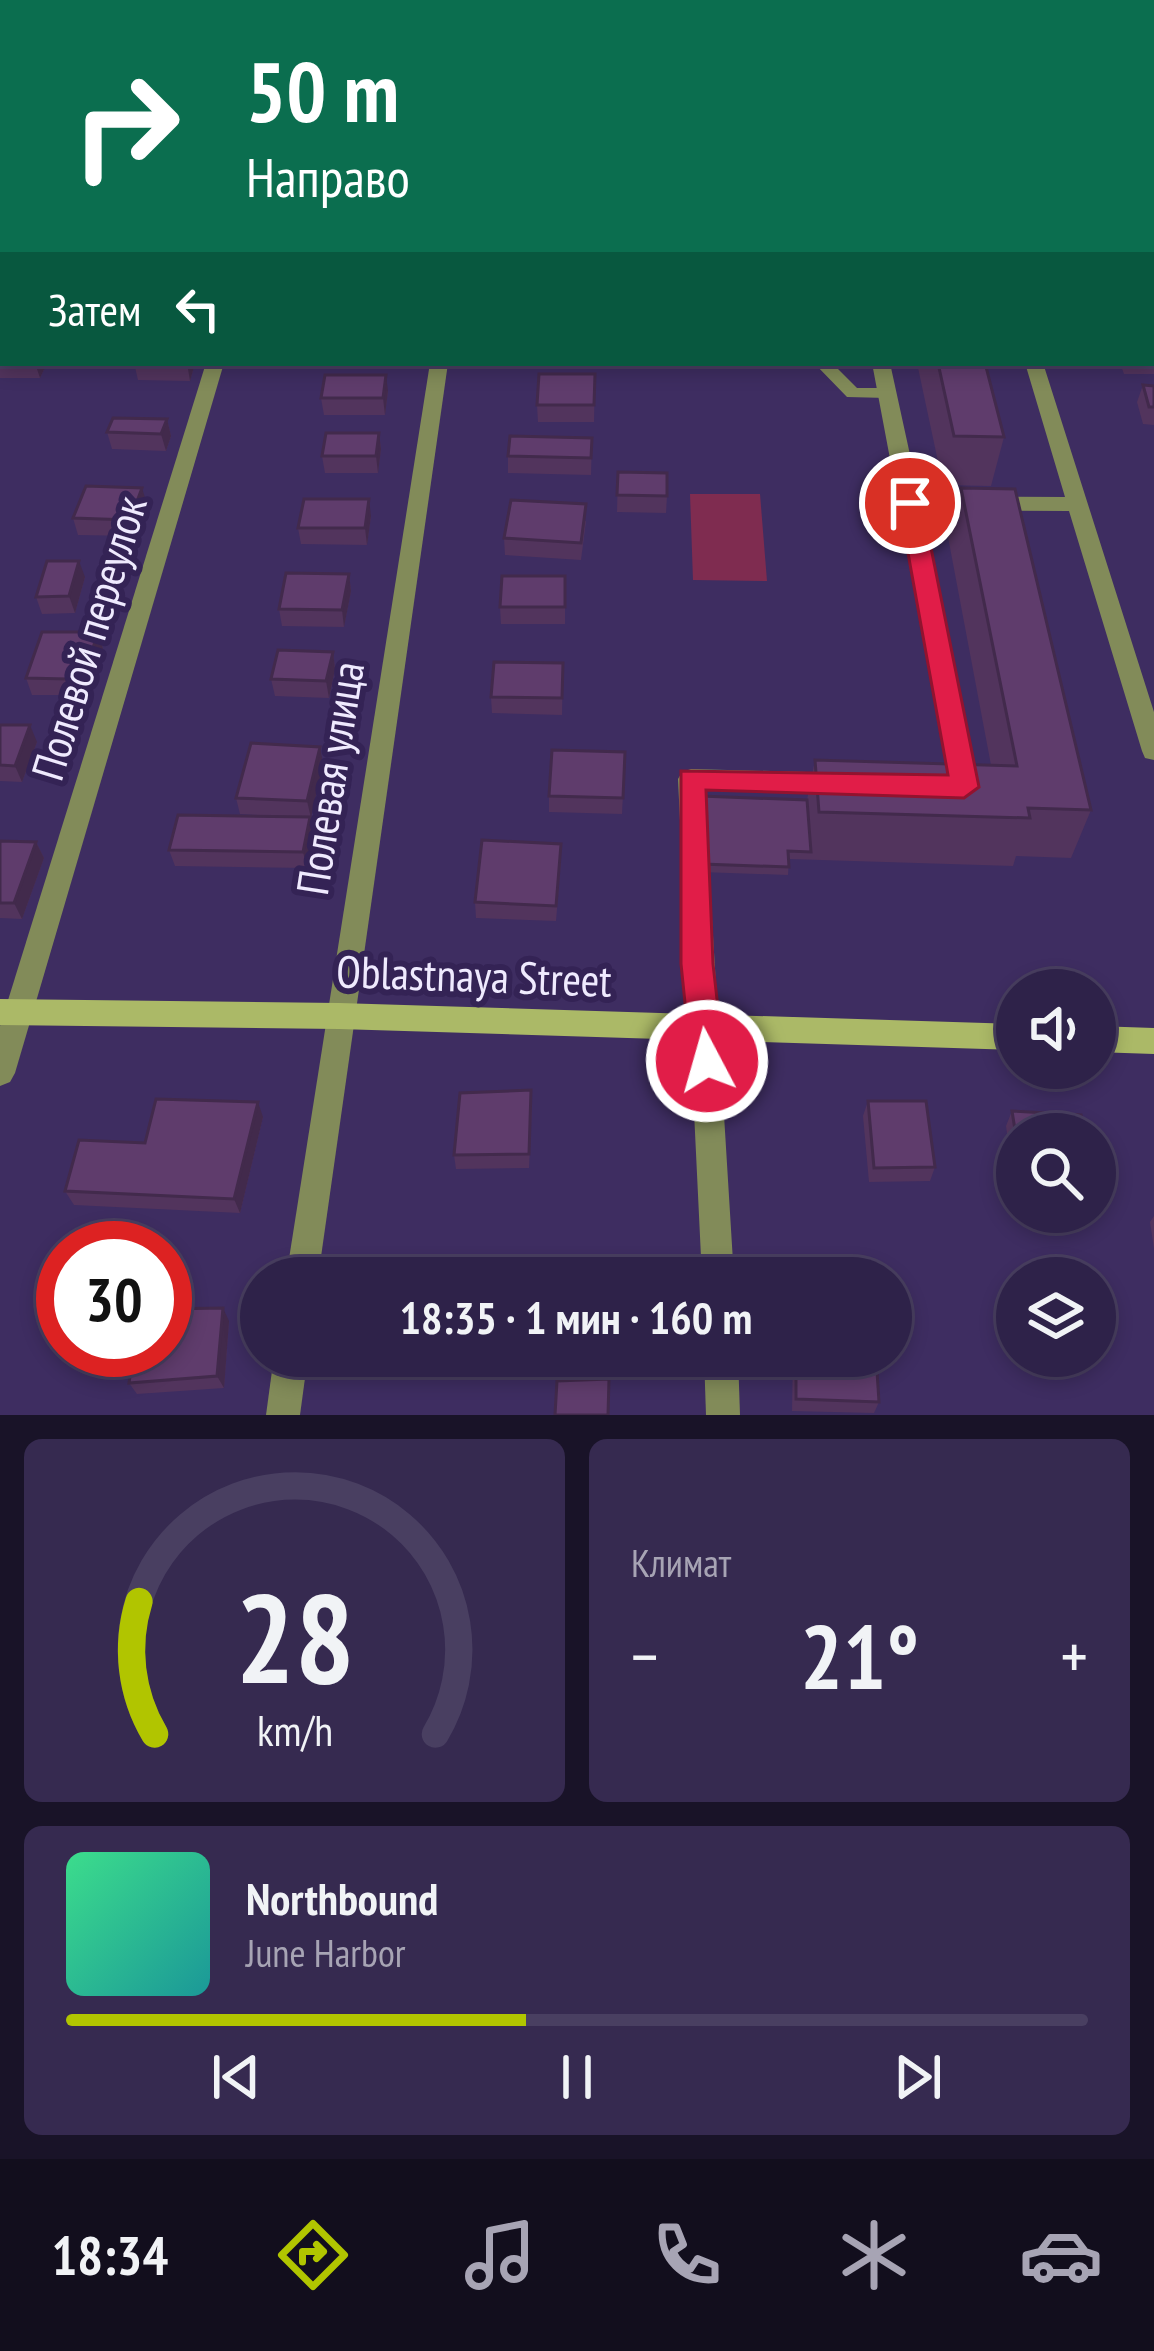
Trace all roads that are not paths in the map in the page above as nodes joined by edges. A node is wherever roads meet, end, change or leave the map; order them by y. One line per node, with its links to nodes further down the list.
1 (213, 366): 12 (street, Полевой переулок)
2 (439, 366): 13 (street, Полевая улица)
3 (825, 366): 6 (lane)
4 (882, 366): 6 (street)
5 (1035, 366): 8 (street)
6 (887, 393): 7 (street)
7 (910, 503): 8 (street); 11 (street)
8 (1078, 504): 9 (street)
9 (1154, 751)
10 (873, 784): 14 (street)
11 (919, 785)
12 (10, 1012): 13 (main road, Oblastnaya Street); 18 (street, Полевой переулок)
13 (339, 1016): 14 (main road, Oblastnaya Street); 19 (street, Полевая улица)
14 (704, 1029): 15 (main road, Oblastnaya Street); 20 (street)
15 (996, 1036)
16 (1116, 1040): 17 (main road)
17 (1154, 1041)
18 (0, 1073)
19 (305, 1257)
20 (717, 1257)
21 (288, 1377): 23 (street)
22 (722, 1377): 24 (street)
23 (283, 1415)
24 (723, 1415)

